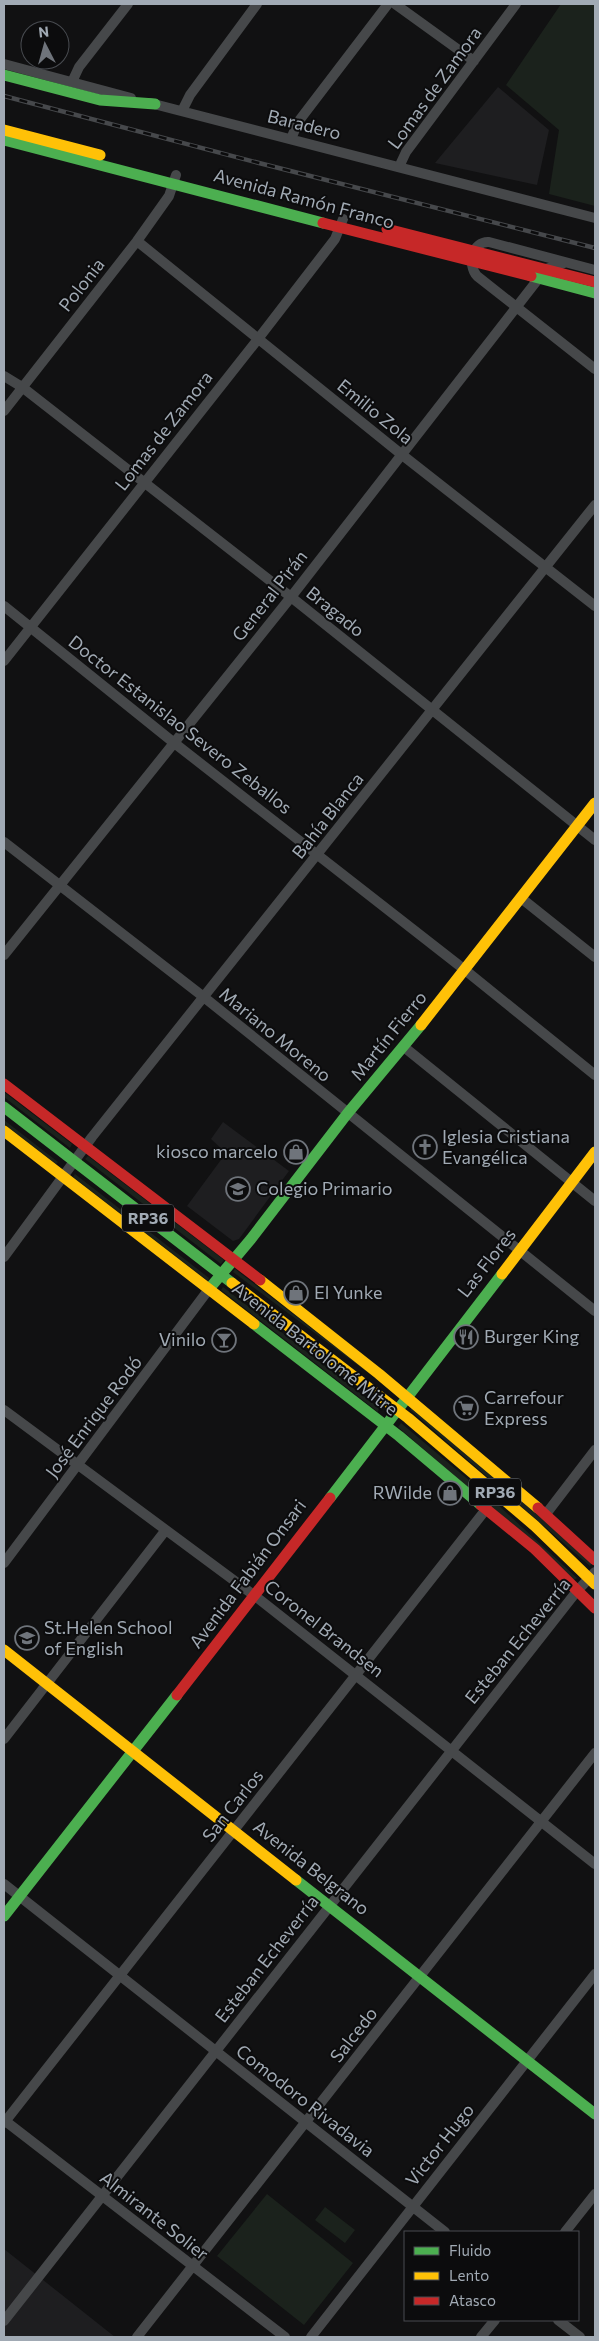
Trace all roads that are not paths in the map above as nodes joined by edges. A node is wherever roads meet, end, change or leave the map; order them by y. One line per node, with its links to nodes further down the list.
1 (128, 4): 9 (street)
2 (257, 4): 11 (street)
3 (388, 4): 13 (street)
4 (395, 4): 6 (street)
5 (516, 4): 6 (street, Lomas de Zamora)
6 (474, 61): 15 (street, Lomas de Zamora)
7 (4, 64): 9 (street, Baradero)
8 (4, 75): 10 (street)
9 (72, 82): 10 (street, Baradero)
10 (155, 104): 11 (street, Baradero)
11 (182, 111): 13 (street, Baradero)
12 (4, 130): 16 (street, Avenida Ramón Franco)
13 (291, 139): 15 (street, Baradero)
14 (4, 140): 16 (street, Avenida Ramón Franco)
15 (400, 167): 17 (street, Baradero)
16 (175, 179): 18 (street, Avenida Ramón Franco); 19 (street, Polonia)
17 (595, 218)
18 (342, 223): 20 (street, Avenida Ramón Franco); 28 (street, Lomas de Zamora)
19 (137, 241): 28 (street, Emilio Zola); 31 (street, Polonia)
20 (473, 256): 21 (street); 22 (street, Avenida Ramón Franco); 24 (street, Avenida Ramón Franco); 27 (street)
21 (564, 263): 22 (street); 23 (street)
22 (546, 269): 24 (street, General Pirán); 25 (street, Avenida Ramón Franco)
23 (595, 270)
24 (539, 279): 26 (street, Avenida Ramón Franco); 27 (street, General Pirán)
25 (595, 282)
26 (595, 293)
27 (517, 306): 29 (street); 33 (street, General Pirán)
28 (258, 339): 33 (street, Emilio Zola); 34 (street, Lomas de Zamora)
29 (595, 369)
30 (4, 376): 31 (street, Bragado)
31 (22, 387): 32 (street, Polonia); 34 (street, Bragado)
32 (4, 411)
33 (401, 454): 36 (street, Emilio Zola); 37 (street, General Pirán)
34 (143, 483): 37 (street, Bragado); 40 (street, Lomas de Zamora)
35 (595, 505): 36 (street, Bahía Blanca)
36 (546, 567): 39 (street, Emilio Zola); 42 (street, Bahía Blanca)
37 (290, 597): 42 (street, Bragado); 43 (street, General Pirán)
38 (4, 606): 40 (street, Doctor Estanislao Severo Zeballos)
39 (595, 606)
40 (30, 627): 41 (street, Lomas de Zamora); 43 (street, Doctor Estanislao Severo Zeballos)
41 (4, 660)
42 (432, 711): 45 (street, Bragado); 48 (street, Bahía Blanca)
43 (173, 742): 48 (street, Doctor Estanislao Severo Zeballos); 49 (street, General Pirán)
44 (595, 803): 45 (street, Martín Fierro)
45 (577, 826): 46 (street, Bragado); 50 (street, Martín Fierro)
46 (595, 840)
47 (4, 842): 49 (street, Mariano Moreno)
48 (319, 855): 53 (street, Doctor Estanislao Severo Zeballos); 54 (street, Bahía Blanca)
49 (59, 886): 51 (street, General Pirán); 54 (street, Mariano Moreno)
50 (521, 898): 52 (street); 53 (street, Martín Fierro)
51 (4, 955)
52 (595, 957)
53 (465, 970): 55 (street, Martín Fierro); 56 (street, Doctor Estanislao Severo Zeballos)
54 (205, 998): 59 (street, Mariano Moreno); 61 (street, Bahía Blanca)
55 (404, 1048): 59 (street, Martín Fierro); 65 (street)
56 (595, 1075)
57 (4, 1084): 61 (street, Avenida Bartolomé Mitre)
58 (4, 1107): 63 (street, Avenida Bartolomé Mitre / RP36)
59 (347, 1114): 67 (street, Mariano Moreno); 69 (street, Martín Fierro)
60 (4, 1131): 64 (street, Avenida Bartolomé Mitre)
61 (85, 1147): 63 (street, Bahía Blanca); 69 (street, Avenida Bartolomé Mitre)
62 (595, 1152): 65 (street, Las Flores)
63 (74, 1162): 64 (street, Bahía Blanca); 70 (street, Avenida Bartolomé Mitre / RP36)
64 (63, 1176): 68 (street, Bahía Blanca); 71 (street, Avenida Bartolomé Mitre)
65 (572, 1182): 66 (street); 67 (street, Las Flores)
66 (595, 1201)
67 (520, 1249): 72 (street, Mariano Moreno); 73 (street, Las Flores)
68 (4, 1257)
69 (234, 1261): 70 (street, Martín Fierro); 73 (street, Avenida Bartolomé Mitre)
70 (222, 1275): 71 (street, Martín Fierro); 75 (street, Avenida Bartolomé Mitre / RP36)
71 (209, 1290): 76 (street, Avenida Bartolomé Mitre); 78 (street, José Enrique Rodó)
72 (595, 1311)
73 (407, 1395): 75 (street, Avenida Fabián Onsari); 80 (street, Avenida Bartolomé Mitre)
74 (4, 1410): 78 (street, Coronel Brandsen)
75 (397, 1410): 76 (street, Avenida Fabián Onsari); 84 (street, Avenida Bartolomé Mitre / RP36)
76 (385, 1424): 79 (street, Avenida Bartolomé Mitre); 86 (street, Avenida Fabián Onsari)
77 (595, 1450): 80 (street)
78 (78, 1465): 81 (street, Coronel Brandsen); 83 (street, José Enrique Rodó)
79 (487, 1508): 85 (street, Avenida Bartolomé Mitre); 89 (street, San Carlos)
80 (546, 1514): 82 (street, Avenida Bartolomé Mitre)
81 (165, 1531): 86 (street, Coronel Brandsen); 90 (street)
82 (595, 1560)
83 (4, 1563)
84 (593, 1578): 85 (street, Esteban Echeverría)
85 (577, 1591): 87 (street, Avenida Bartolomé Mitre); 93 (street, Esteban Echeverría)
86 (255, 1596): 89 (street, Coronel Brandsen); 92 (street, Avenida Fabián Onsari)
87 (595, 1608)
88 (4, 1650): 90 (street, Avenida Belgrano)
89 (357, 1675): 93 (street, Coronel Brandsen); 96 (street, San Carlos)
90 (48, 1684): 91 (street); 92 (street, Avenida Belgrano)
91 (4, 1739)
92 (134, 1751): 96 (street, Avenida Belgrano); 99 (street, Avenida Fabián Onsari)
93 (451, 1751): 95 (street, Coronel Brandsen); 100 (street, Esteban Echeverría)
94 (595, 1753): 95 (street, Salcedo)
95 (541, 1821): 97 (street, Coronel Brandsen); 104 (street, Salcedo)
96 (234, 1830): 100 (street, Avenida Belgrano); 103 (street, San Carlos)
97 (595, 1864)
98 (4, 1884): 99 (street, Comodoro Rivadavia)
99 (19, 1896): 101 (street, Avenida Fabián Onsari); 103 (street, Comodoro Rivadavia)
100 (330, 1905): 104 (street, Avenida Belgrano); 105 (street, Esteban Echeverría)
101 (4, 1916)
102 (595, 1974): 106 (street, Victor Hugo)
103 (120, 1975): 105 (street, Comodoro Rivadavia); 108 (street, San Carlos)
104 (420, 1977): 106 (street, Avenida Belgrano); 109 (street, Salcedo)
105 (216, 2052): 109 (street, Comodoro Rivadavia); 111 (street, Esteban Echeverría)
106 (527, 2061): 107 (street, Avenida Belgrano); 112 (street, Victor Hugo)
107 (595, 2114)
108 (4, 2121): 111 (street, Almirante Solier)
109 (307, 2122): 112 (street, Comodoro Rivadavia); 115 (street, Salcedo)
110 (595, 2194): 114 (street)
111 (102, 2197): 115 (street, Almirante Solier); 116 (street, Esteban Echeverría)
112 (412, 2206): 113 (street, Comodoro Rivadavia); 121 (street, Victor Hugo)
113 (444, 2231)
114 (566, 2231)
115 (192, 2268): 119 (street, Salcedo); 120 (street, Almirante Solier)
116 (4, 2321)
117 (494, 2321): 122 (street)
118 (559, 2321): 123 (street)
119 (137, 2337)
120 (284, 2337)
121 (311, 2337)
122 (481, 2337)
123 (580, 2337)

